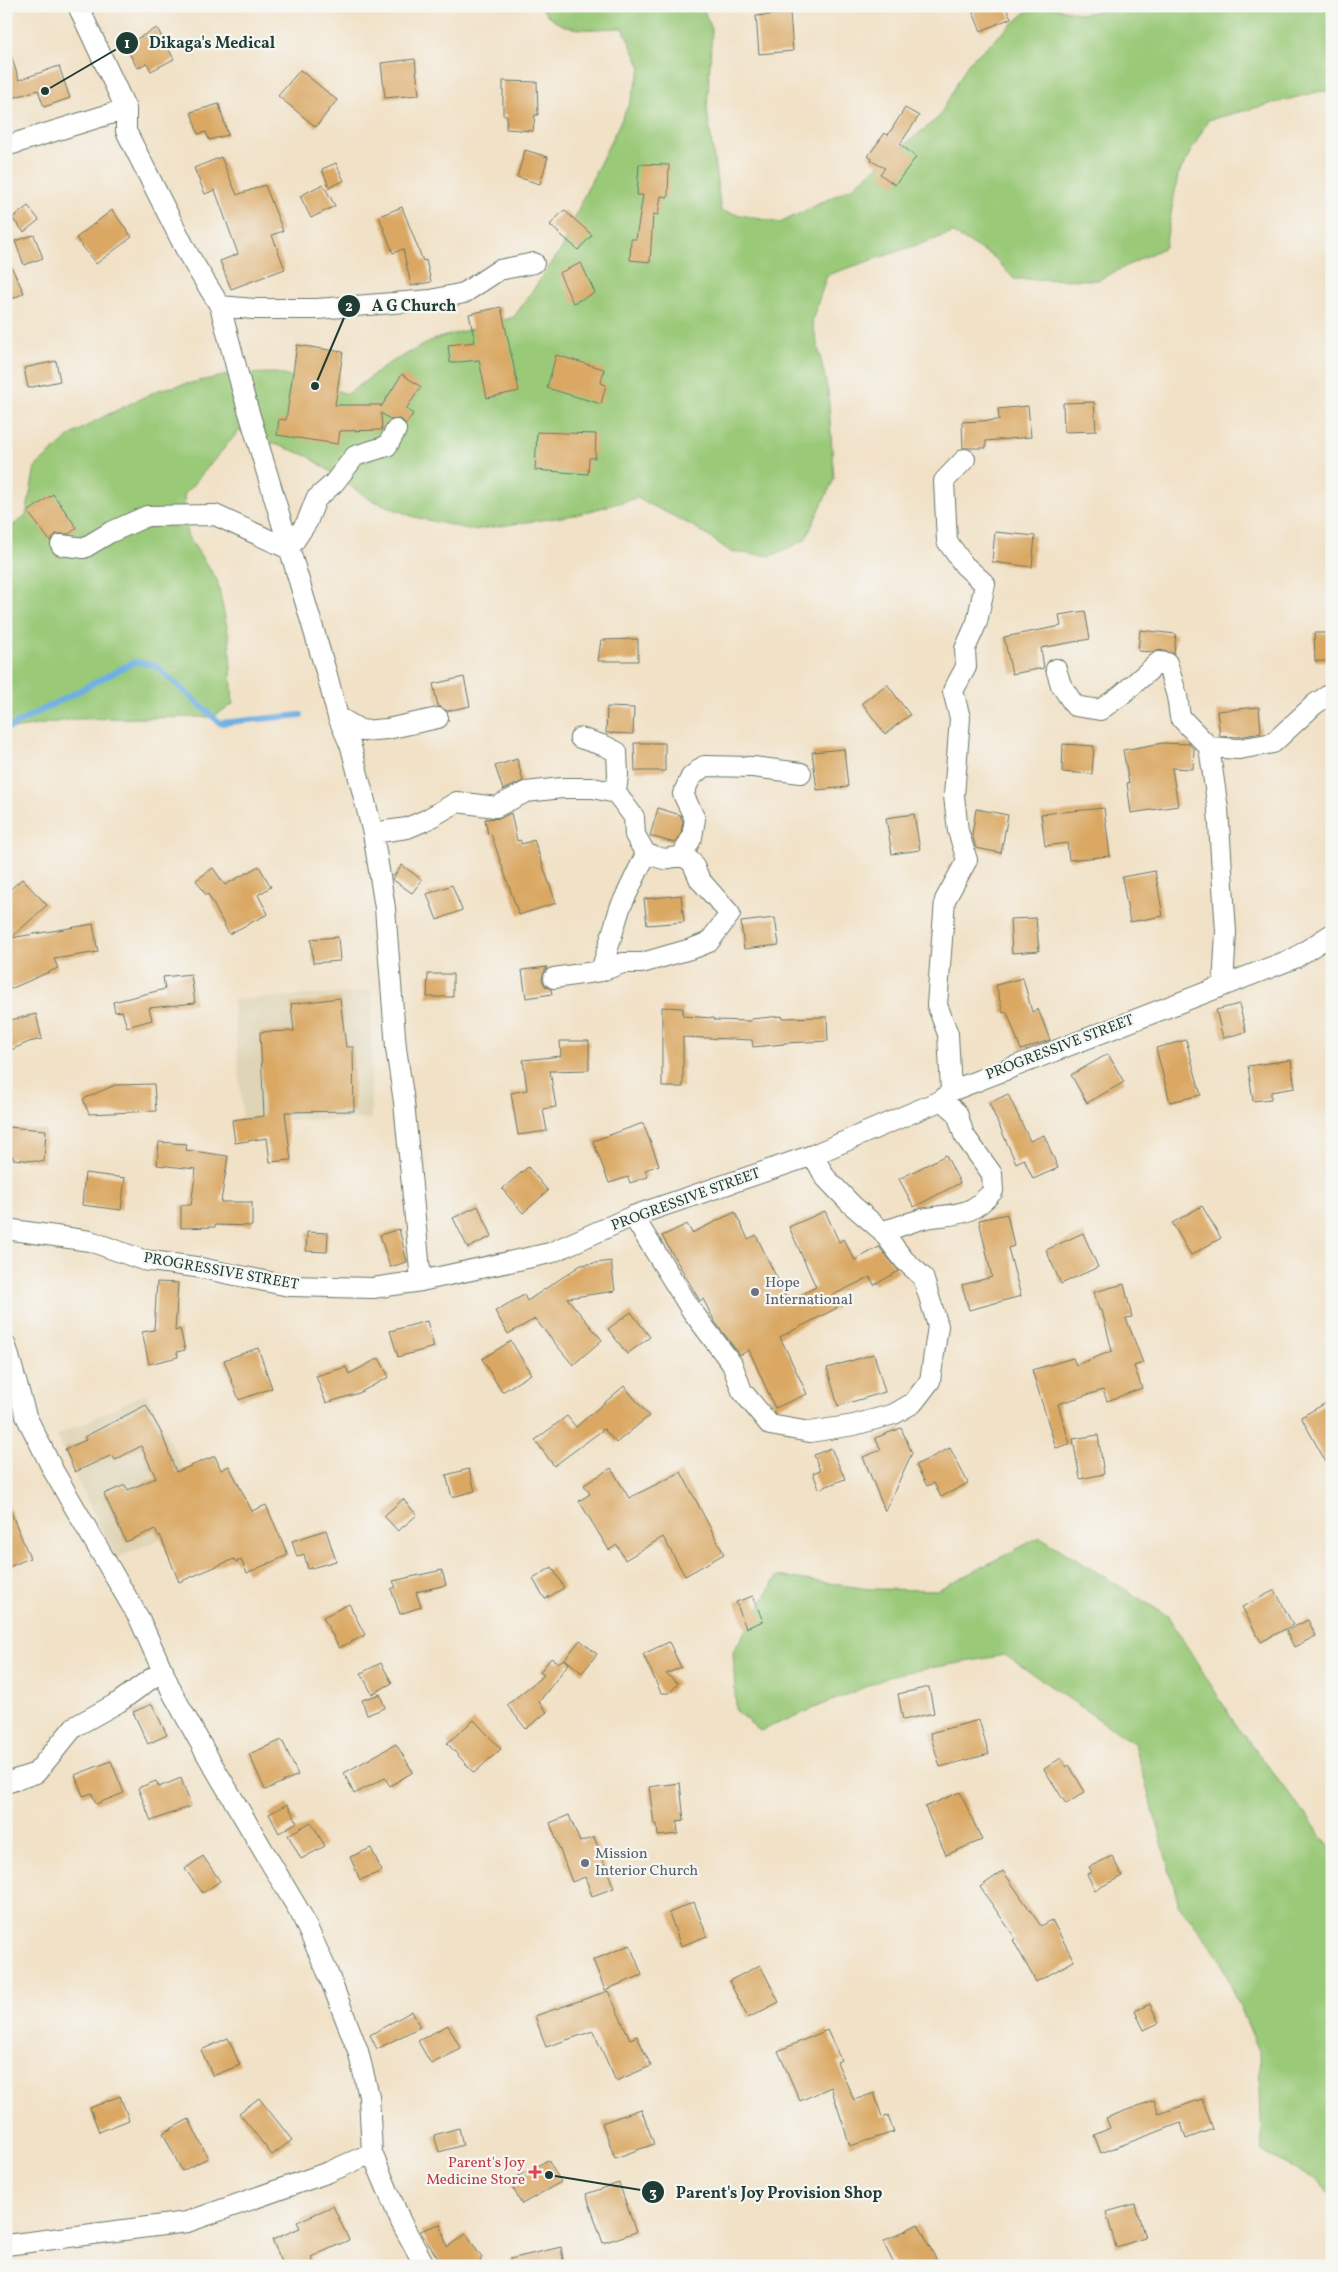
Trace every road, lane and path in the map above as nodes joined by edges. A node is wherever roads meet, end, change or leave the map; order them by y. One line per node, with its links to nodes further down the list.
1 (78, 6): 2 (street)
2 (126, 110): 3 (street); 5 (street)
3 (6, 146)
4 (534, 263): 5 (street)
5 (220, 306): 9 (street)
6 (396, 430): 9 (street)
7 (965, 459): 25 (street)
8 (61, 545): 9 (street)
9 (289, 549): 12 (street)
10 (1056, 669): 15 (street)
11 (1332, 693): 15 (street)
12 (338, 717): 13 (street); 18 (street)
13 (438, 718)
14 (580, 738): 17 (street)
15 (1209, 747): 24 (street)
16 (801, 774): 20 (street)
17 (616, 793): 18 (street); 19 (street)
18 (373, 833): 30 (street)
19 (646, 854): 20 (street); 22 (street)
20 (682, 856): 22 (street)
21 (1332, 934): 24 (street, PROGRESSIVE STREET)
22 (601, 971): 23 (street)
23 (554, 978)
24 (1223, 986): 25 (street, PROGRESSIVE STREET)
25 (946, 1095): 26 (street, PROGRESSIVE STREET); 29 (street)
26 (813, 1155): 27 (street, PROGRESSIVE STREET); 29 (street)
27 (633, 1216): 29 (street); 30 (street, PROGRESSIVE STREET)
28 (6, 1229): 30 (street, PROGRESSIVE STREET)
29 (882, 1230)
30 (421, 1281)
31 (6, 1346): 32 (street)
32 (163, 1670): 33 (street); 34 (street)
33 (6, 1783)
34 (372, 2153): 35 (street); 36 (street)
35 (6, 2245)
36 (425, 2266)

